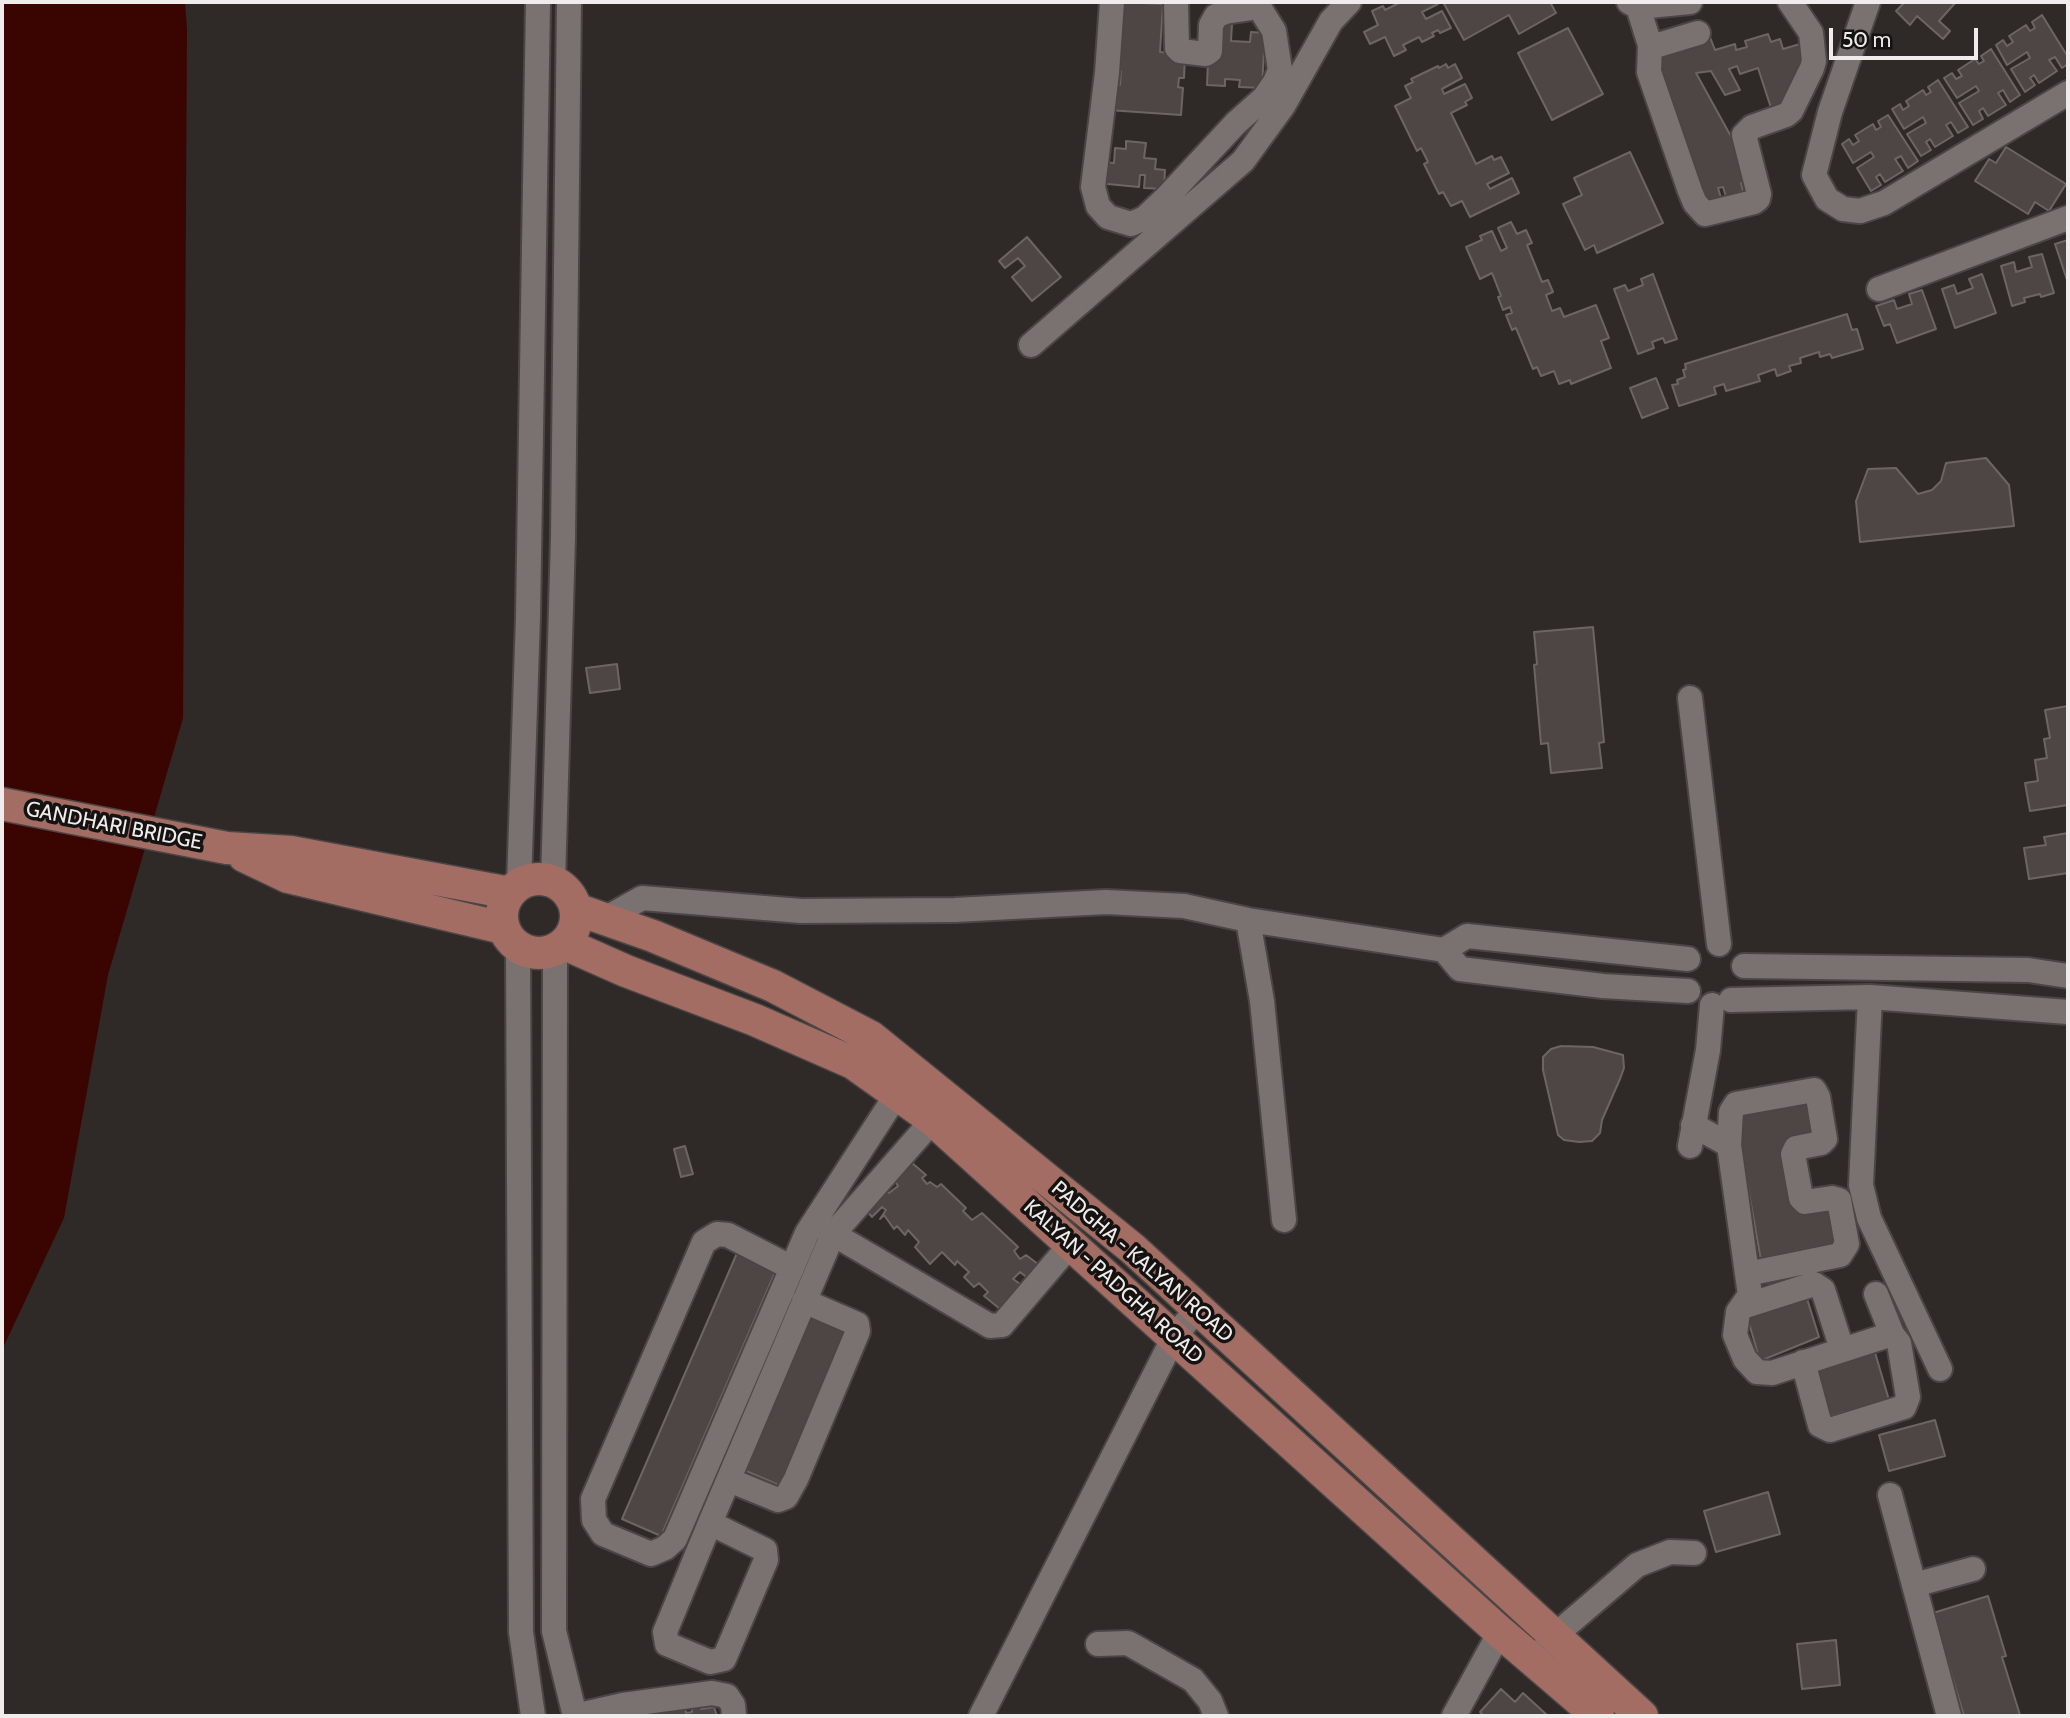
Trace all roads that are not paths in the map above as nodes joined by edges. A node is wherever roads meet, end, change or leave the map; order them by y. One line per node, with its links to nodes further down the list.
1 (538, 2): 23 (street)
2 (569, 2): 22 (street)
3 (1112, 2): 16 (street)
4 (1176, 2): 13 (street)
5 (1349, 2): 14 (street)
6 (1690, 2): 9 (street)
7 (1790, 2): 11 (street)
8 (1868, 2): 12 (street)
9 (1634, 5): 11 (street)
10 (1698, 33): 11 (street)
11 (1650, 45)
12 (2068, 93)
13 (1236, 123): 14 (street); 16 (street)
14 (1256, 143): 16 (street)
15 (2068, 218): 17 (street)
16 (1152, 227): 18 (street)
17 (1879, 289)
18 (1031, 345)
19 (1690, 698): 29 (street)
20 (2, 804): 21 (main road, GANDHARI BRIDGE)
21 (227, 848): 23 (main road); 27 (main road)
22 (553, 882): 23 (main road); 24 (main road)
23 (514, 889): 27 (main road)
24 (576, 909): 25 (main road, PADGHA - KALYAN ROAD); 30 (main road)
25 (605, 919): 26 (street); 43 (main road, PADGHA - KALYAN ROAD)
26 (1248, 920): 31 (street); 45 (street)
27 (511, 938): 30 (main road); 71 (street)
28 (1507, 940): 31 (street); 32 (street); 35 (street)
29 (1719, 944): 32 (street); 33 (street)
30 (560, 947): 42 (main road, KALYAN - PADGHA ROAD); 72 (street)
31 (1444, 950): 35 (street)
32 (1688, 958): 37 (street)
33 (1744, 966): 34 (street); 39 (street)
34 (2028, 970): 36 (street); 40 (street)
35 (1504, 974): 37 (street)
36 (2068, 976)
37 (1688, 991): 39 (street)
38 (1870, 997): 39 (street); 40 (street); 60 (street)
39 (1722, 1003): 44 (street)
40 (2011, 1007): 41 (street)
41 (2068, 1012)
42 (897, 1094): 43 (main road, KALYAN - PADGHA ROAD); 49 (street)
43 (943, 1112): 46 (street); 47 (main road, KALYAN - PADGHA ROAD); 48 (main road, PADGHA - KALYAN ROAD)
44 (1729, 1145): 50 (street); 50 (street)
45 (1284, 1220)
46 (833, 1234): 47 (street); 53 (street)
47 (1072, 1244): 51 (main road, KALYAN - PADGHA ROAD)
48 (1133, 1250): 51 (main road); 55 (main road, PADGHA - KALYAN ROAD)
49 (792, 1268): 49 (street)
50 (1747, 1274): 54 (street)
51 (1107, 1277): 57 (main road, KALYAN - PADGHA ROAD)
52 (1876, 1294): 56 (street)
53 (804, 1301): 61 (street); 61 (street)
54 (1742, 1307): 58 (street); 59 (street)
55 (1198, 1308): 57 (street); 69 (main road, PADGHA - KALYAN ROAD)
56 (1892, 1334): 58 (street); 59 (street)
57 (1174, 1337): 67 (main road, KALYAN - PADGHA ROAD); 74 (street)
58 (1842, 1349): 59 (street)
59 (1803, 1362)
60 (1940, 1369)
61 (729, 1480): 63 (street)
62 (1891, 1495): 66 (street)
63 (710, 1523): 63 (street)
64 (1694, 1553): 69 (street)
65 (1973, 1569): 66 (street)
66 (1914, 1585): 79 (street)
67 (1500, 1633): 69 (main road, KALYAN - PADGHA ROAD); 76 (street)
68 (1098, 1644): 75 (street)
69 (1544, 1649): 77 (main road, KALYAN - PADGHA ROAD); 78 (main road, PADGHA - KALYAN ROAD)
70 (645, 1709): 72 (street); 73 (street)
71 (533, 1716)
72 (575, 1716)
73 (734, 1716)
74 (981, 1716)
75 (1216, 1716)
76 (1454, 1716)
77 (1598, 1716)
78 (1642, 1716)
79 (1948, 1716)

